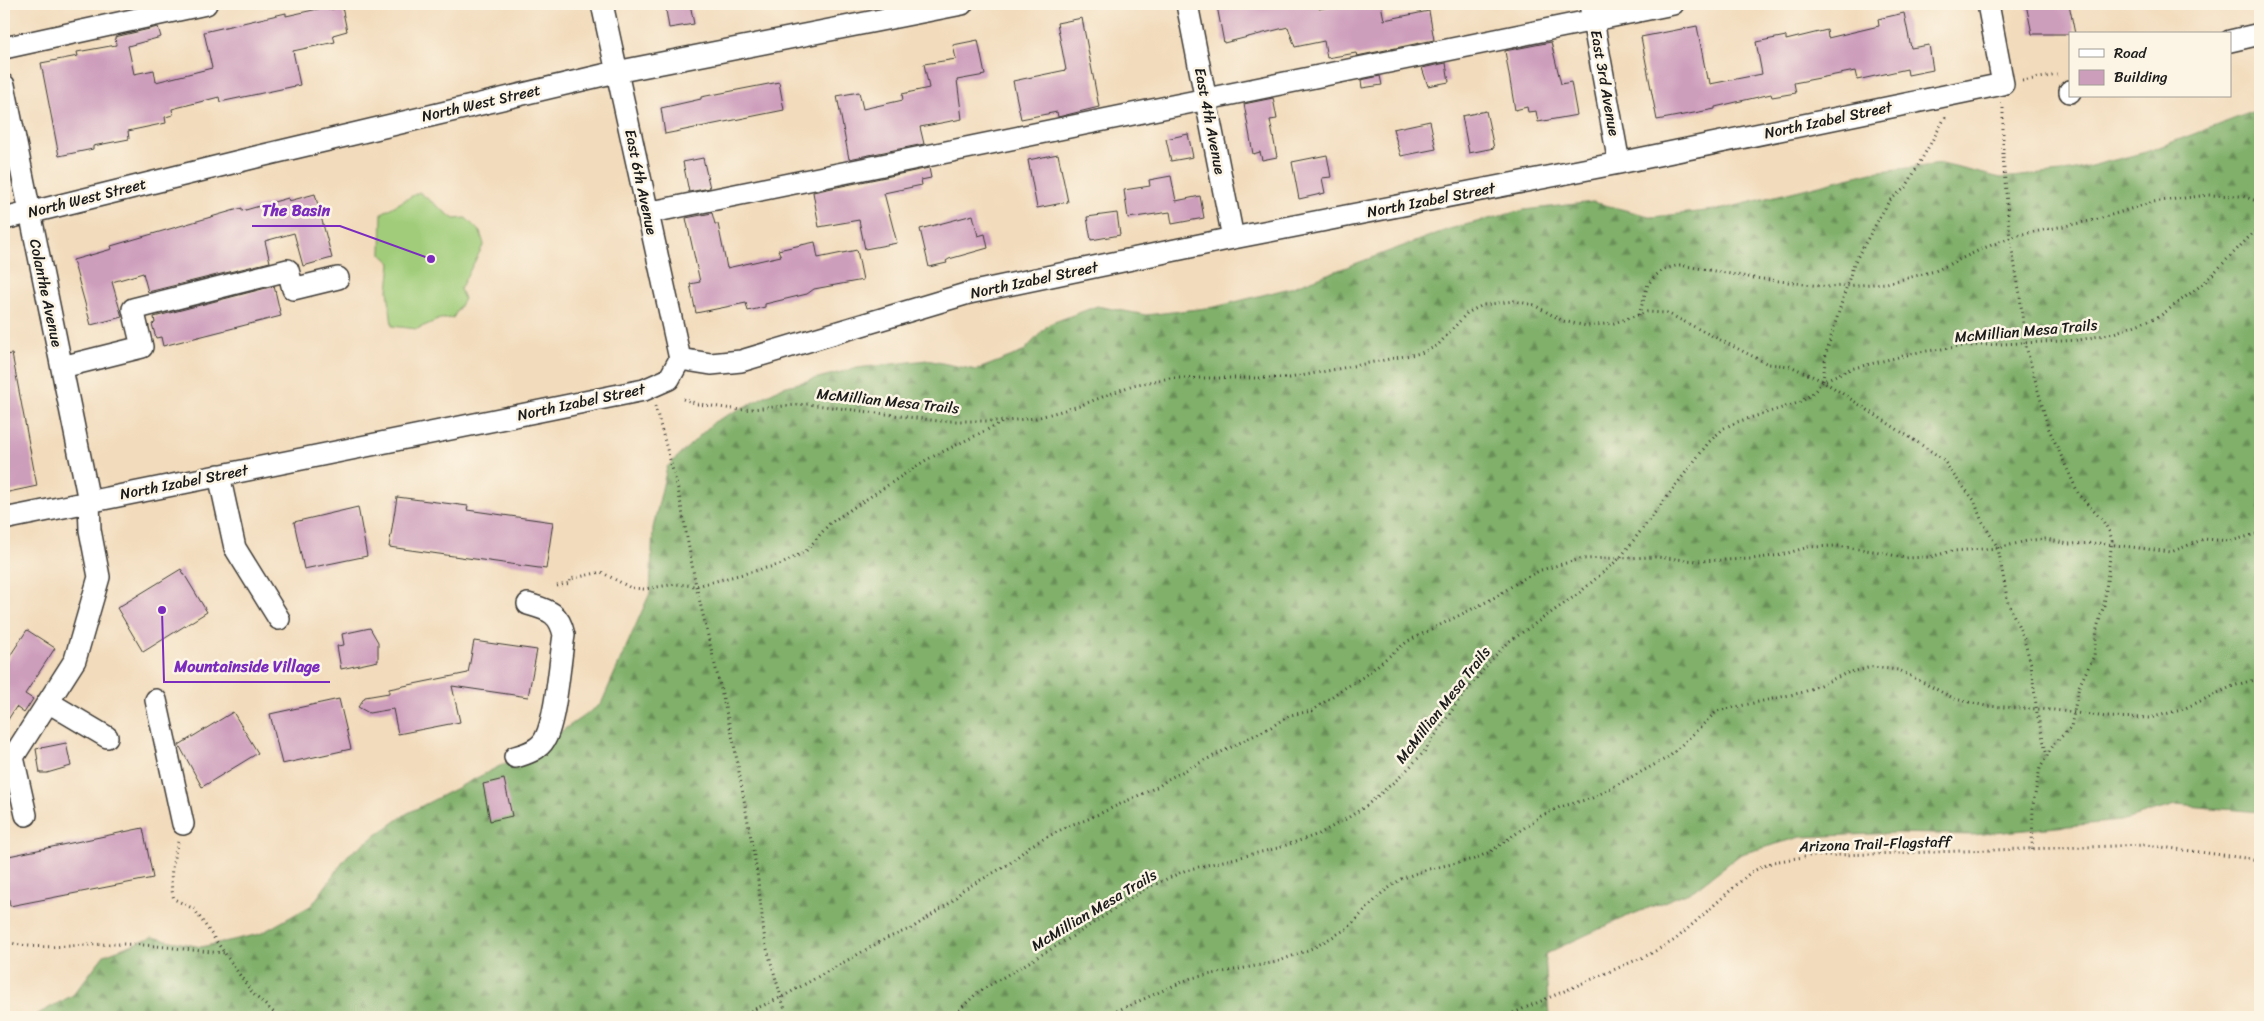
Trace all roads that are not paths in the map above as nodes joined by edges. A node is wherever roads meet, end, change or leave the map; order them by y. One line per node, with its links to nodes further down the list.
1 (206, 4): 10 (street)
2 (602, 4): 11 (street, East 6th Avenue)
3 (962, 4): 11 (street, North West Street)
4 (1187, 4): 13 (street, East 4th Avenue)
5 (1673, 4): 7 (street)
6 (1988, 4): 14 (street, North Izabel Street)
7 (1592, 12): 13 (street); 14 (street, East 3rd Avenue)
8 (2260, 34): 9 (street)
9 (2232, 41)
10 (4, 48)
11 (616, 72): 15 (street, East 6th Avenue); 16 (street, North West Street)
12 (4, 85): 16 (street, Colanthe Avenue)
13 (1206, 99): 15 (street); 18 (street, East 4th Avenue)
14 (1619, 163): 18 (street, North Izabel Street)
15 (647, 212): 20 (street, East 6th Avenue)
16 (29, 213): 17 (street, North West Street); 21 (street, Colanthe Avenue)
17 (4, 219)
18 (1233, 238): 20 (street, North Izabel Street)
19 (338, 278): 21 (street)
20 (680, 359): 22 (street, North Izabel Street)
21 (62, 367): 23 (street, Colanthe Avenue)
22 (219, 475): 23 (street, North Izabel Street); 26 (street)
23 (89, 501): 24 (street, North Izabel Street); 28 (street, Colanthe Avenue)
24 (4, 519)
25 (528, 604): 30 (street)
26 (279, 619)
27 (156, 700): 32 (street)
28 (48, 702): 29 (street); 31 (street, Colanthe Avenue)
29 (107, 737)
30 (516, 757)
31 (26, 815)
32 (183, 824)

